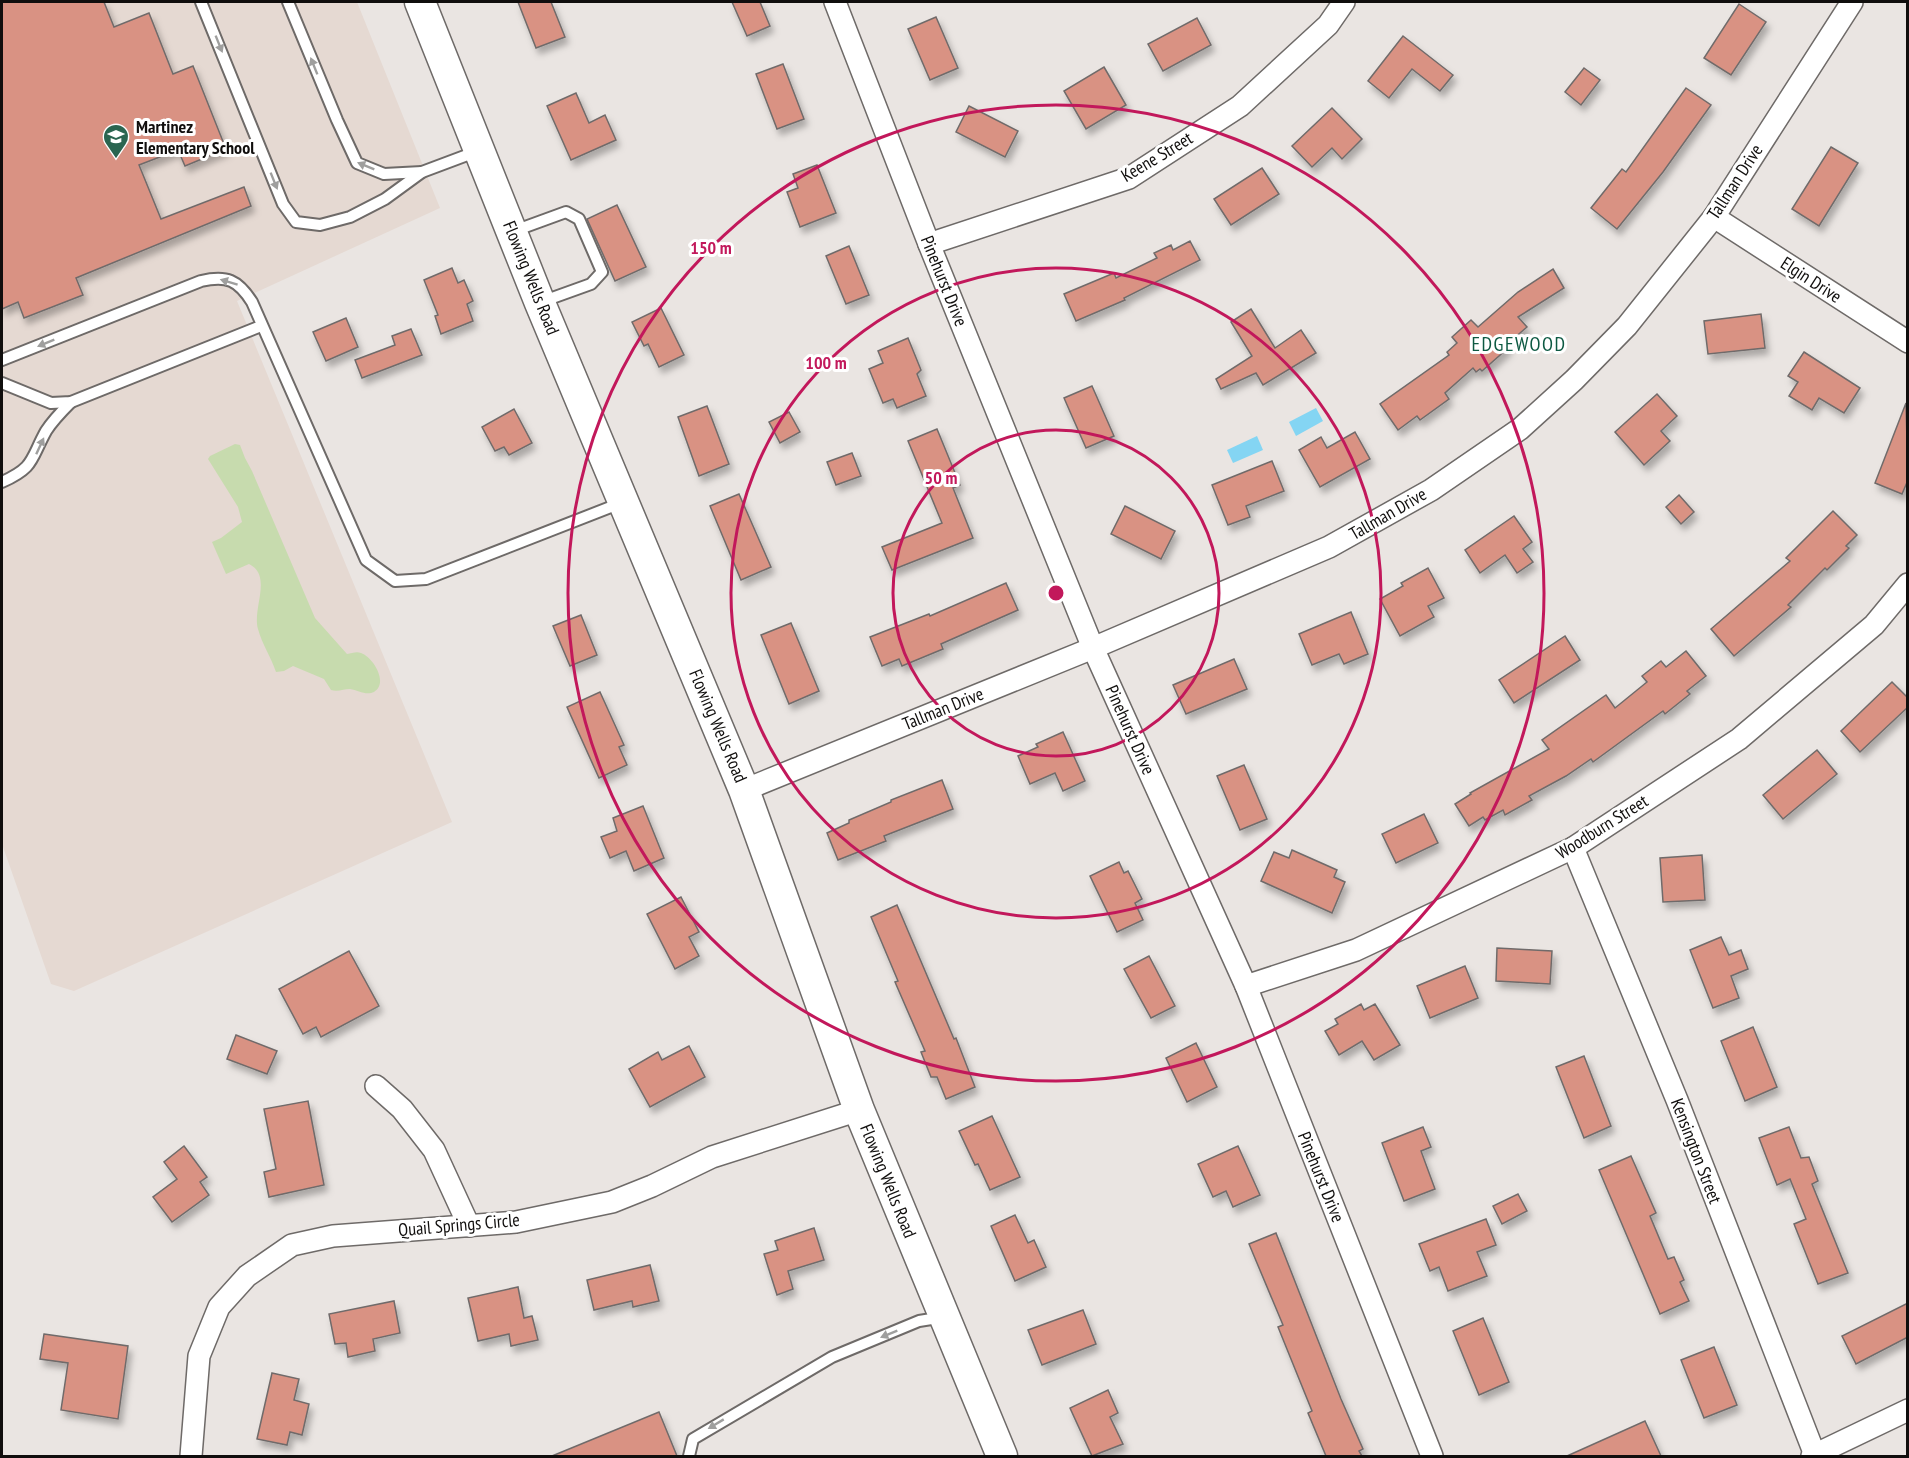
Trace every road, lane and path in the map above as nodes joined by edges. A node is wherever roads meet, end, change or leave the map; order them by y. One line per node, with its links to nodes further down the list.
1 (201, 2): 8 (lane, one-way to 8)
2 (288, 2): 8 (lane, one-way to 2)
3 (420, 2): 7 (main road, Flowing Wells Road)
4 (835, 2): 11 (street, Pinehurst Drive)
5 (1344, 2): 11 (street, Keene Street)
6 (1852, 2): 9 (street, Tallman Drive)
7 (479, 150): 8 (lane); 10 (main road, Flowing Wells Road)
8 (422, 172)
9 (1714, 217): 14 (street, Elgin Drive); 21 (street, Tallman Drive)
10 (513, 231): 12 (main road, Flowing Wells Road); 12 (lane)
11 (929, 243): 21 (street, Pinehurst Drive)
12 (540, 303): 19 (main road, Flowing Wells Road)
13 (261, 326): 15 (lane, one-way to 15); 17 (lane); 19 (lane)
14 (1908, 342)
15 (2, 360)
16 (2, 383): 17 (lane)
17 (71, 402): 18 (lane, one-way to 17)
18 (2, 482)
19 (624, 501): 22 (main road, Flowing Wells Road)
20 (1908, 584): 23 (street, Woodburn Street)
21 (1093, 648): 22 (street, Tallman Drive); 24 (street, Pinehurst Drive)
22 (744, 790): 26 (main road, Flowing Wells Road)
23 (1573, 848): 24 (street, Woodburn Street); 34 (street, Kensington Street)
24 (1246, 986): 33 (street, Pinehurst Drive)
25 (376, 1086): 27 (street)
26 (859, 1110): 27 (street, Quail Springs Circle); 28 (main road, Flowing Wells Road)
27 (469, 1226): 30 (street, Quail Springs Circle)
28 (944, 1317): 31 (lane, one-way to 31); 32 (main road, Flowing Wells Road)
29 (1908, 1410): 34 (street)
30 (191, 1456)
31 (689, 1456)
32 (1002, 1456)
33 (1431, 1456)
34 (1813, 1456)

